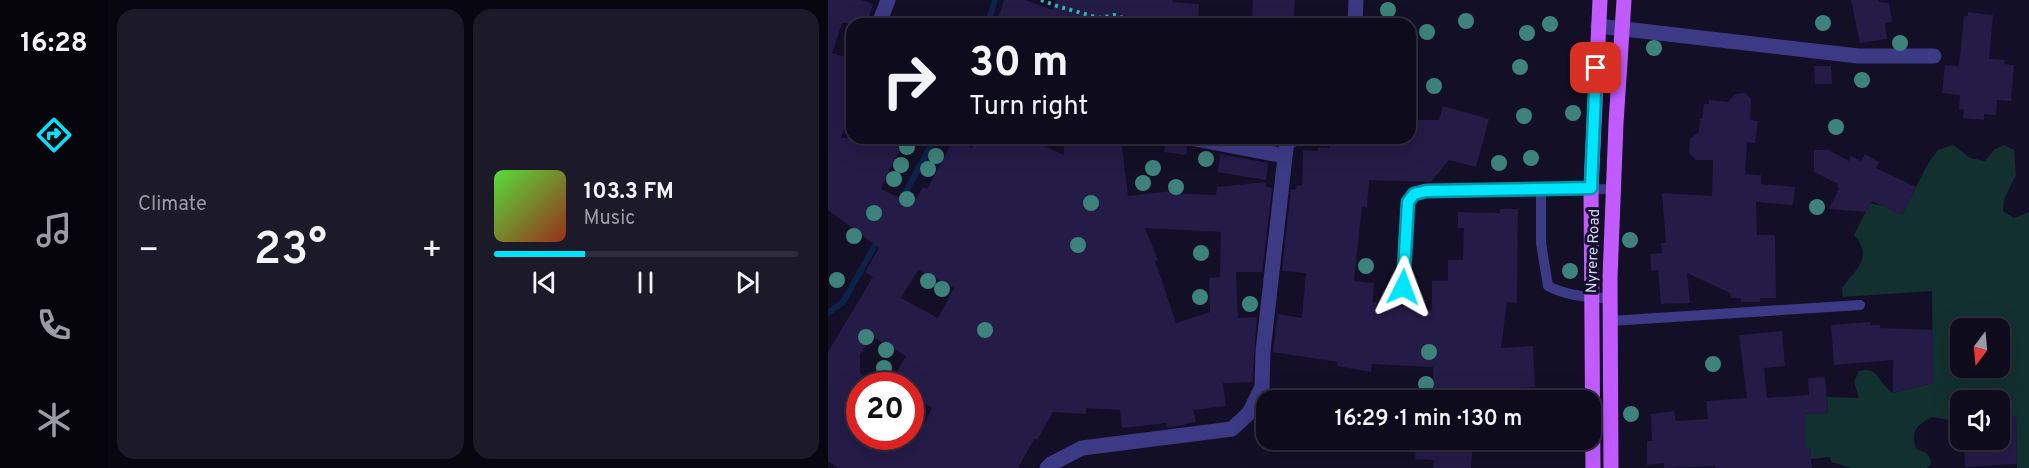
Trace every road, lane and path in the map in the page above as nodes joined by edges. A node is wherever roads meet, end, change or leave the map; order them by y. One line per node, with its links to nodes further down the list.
1 (888, 0): 6 (street)
2 (1041, 0): 8 (path)
3 (1356, 0): 10 (street)
4 (1600, 0): 11 (main road, Nyrere Road)
5 (1624, 0): 12 (main road, Nyrere Road)
6 (881, 18)
7 (1099, 18): 9 (path)
8 (1099, 18)
9 (1124, 18)
10 (1355, 18)
11 (1598, 26): 12 (street); 17 (main road, Nyrere Road)
12 (1622, 28): 13 (street); 19 (main road, Nyrere Road)
13 (1934, 56)
14 (1222, 144): 16 (street)
15 (1288, 144): 16 (street)
16 (1285, 156): 25 (street)
17 (1591, 188): 18 (lane); 19 (lane); 22 (main road, Nyrere Road)
18 (1541, 189): 20 (lane); 22 (lane)
19 (1614, 189): 21 (main road, Nyrere Road)
20 (1403, 287)
21 (1610, 297): 22 (lane); 24 (main road, Nyrere Road)
22 (1592, 298): 26 (main road, Nyrere Road)
23 (1860, 305): 24 (lane)
24 (1610, 321): 27 (main road, Nyrere Road)
25 (1047, 468)
26 (1593, 468)
27 (1611, 468)

